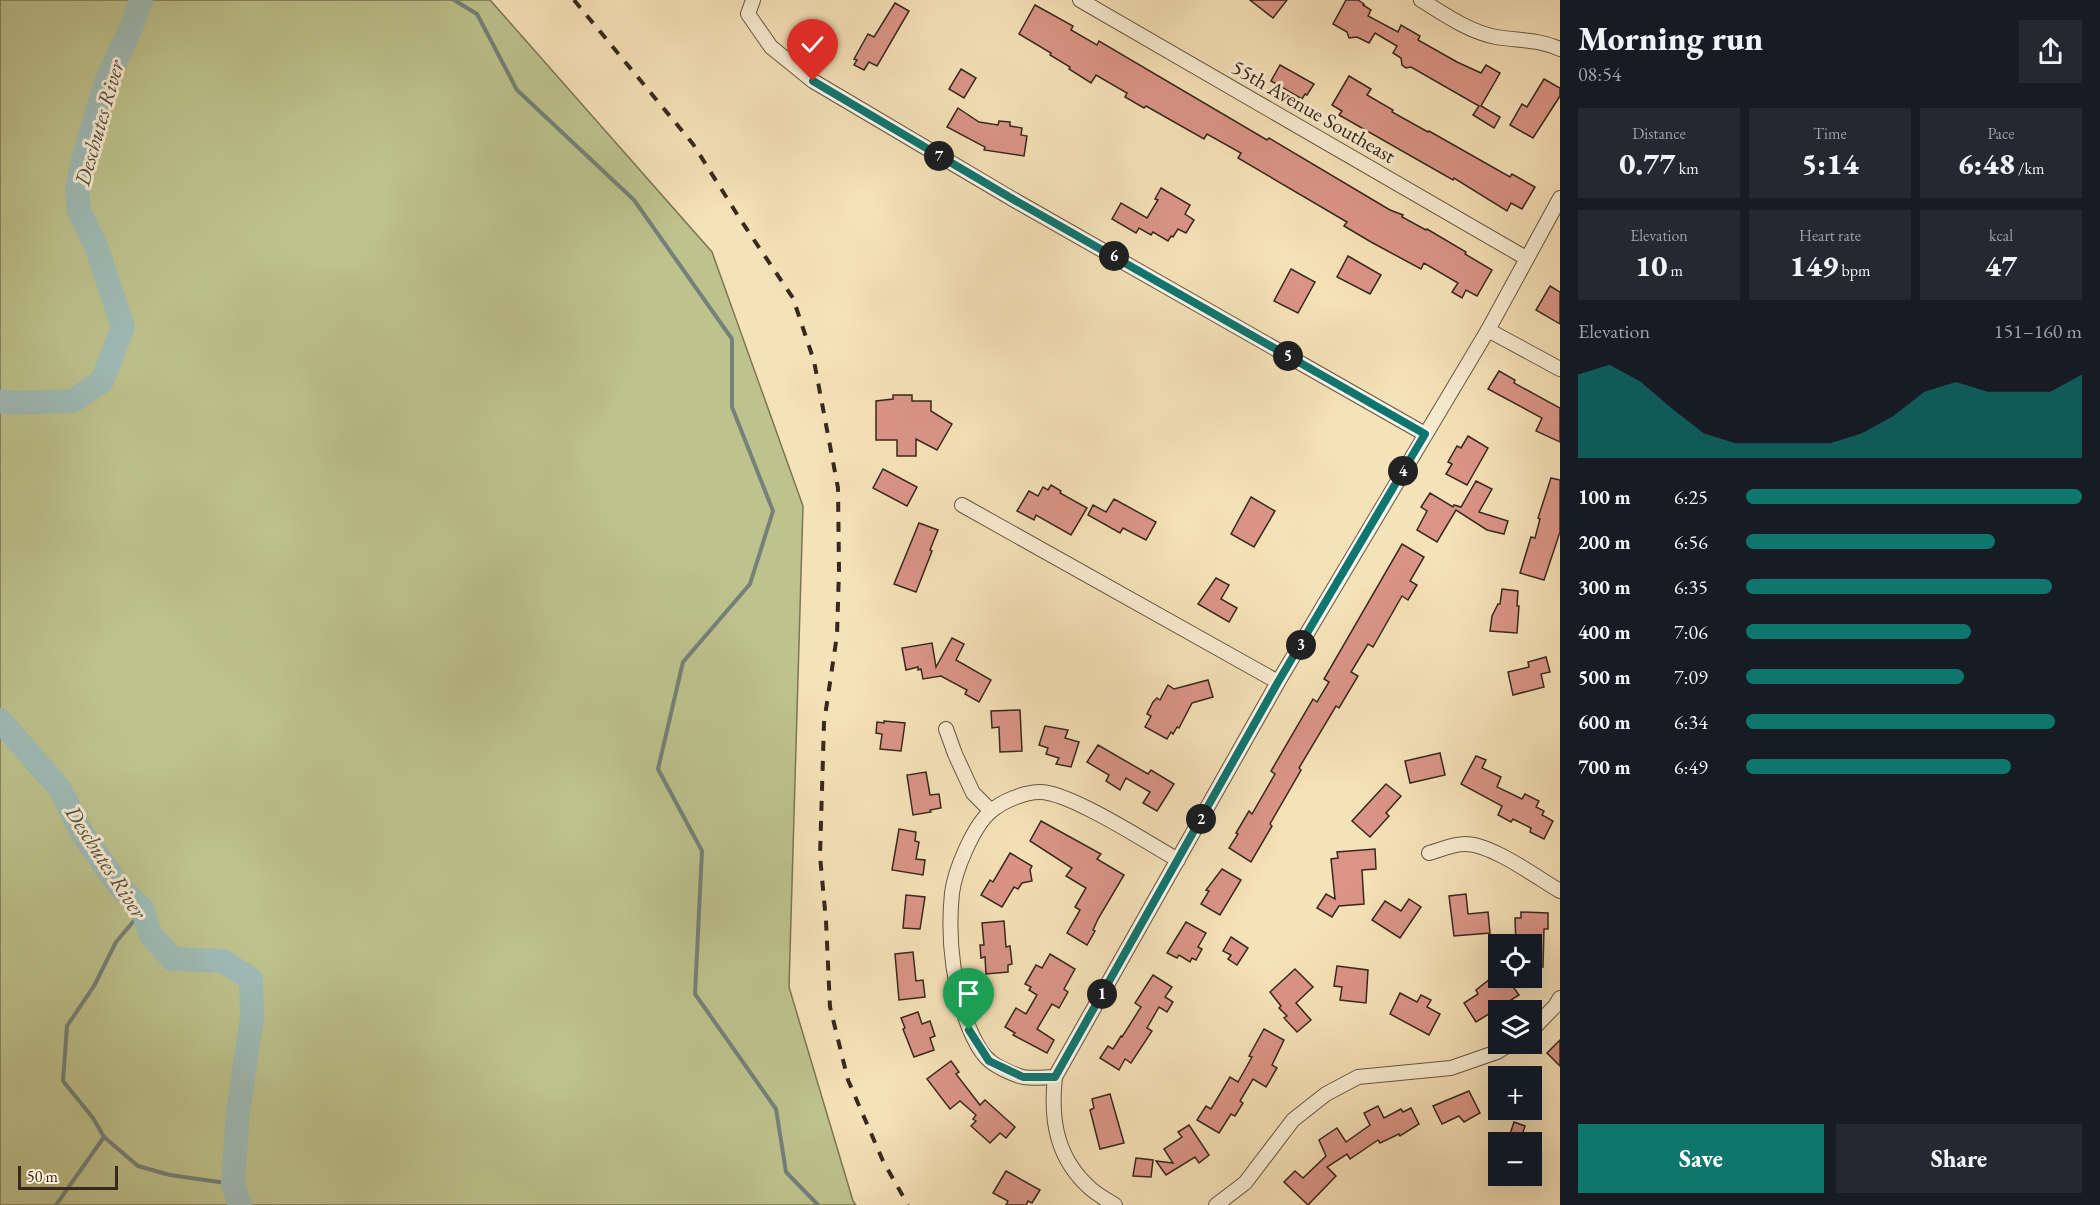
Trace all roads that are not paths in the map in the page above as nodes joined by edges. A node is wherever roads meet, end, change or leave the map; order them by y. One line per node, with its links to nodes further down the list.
1 (753, 0): 9 (street)
2 (1080, 0): 6 (street, 55th Avenue Southeast)
3 (1421, 0): 4 (street)
4 (1560, 49)
5 (1560, 198): 6 (street)
6 (1526, 258): 7 (street)
7 (1488, 330): 8 (street); 9 (street)
8 (1560, 369)
9 (1425, 434): 11 (street)
10 (962, 505): 11 (street)
11 (1278, 682): 15 (street)
12 (946, 729): 13 (street)
13 (991, 811): 15 (street); 20 (street)
14 (1429, 853): 16 (street)
15 (1178, 860): 20 (street)
16 (1560, 891)
17 (1560, 998): 18 (street)
18 (1542, 1019)
19 (1491, 1054): 22 (street)
20 (1055, 1077): 21 (street)
21 (1115, 1205)
22 (1216, 1205)

